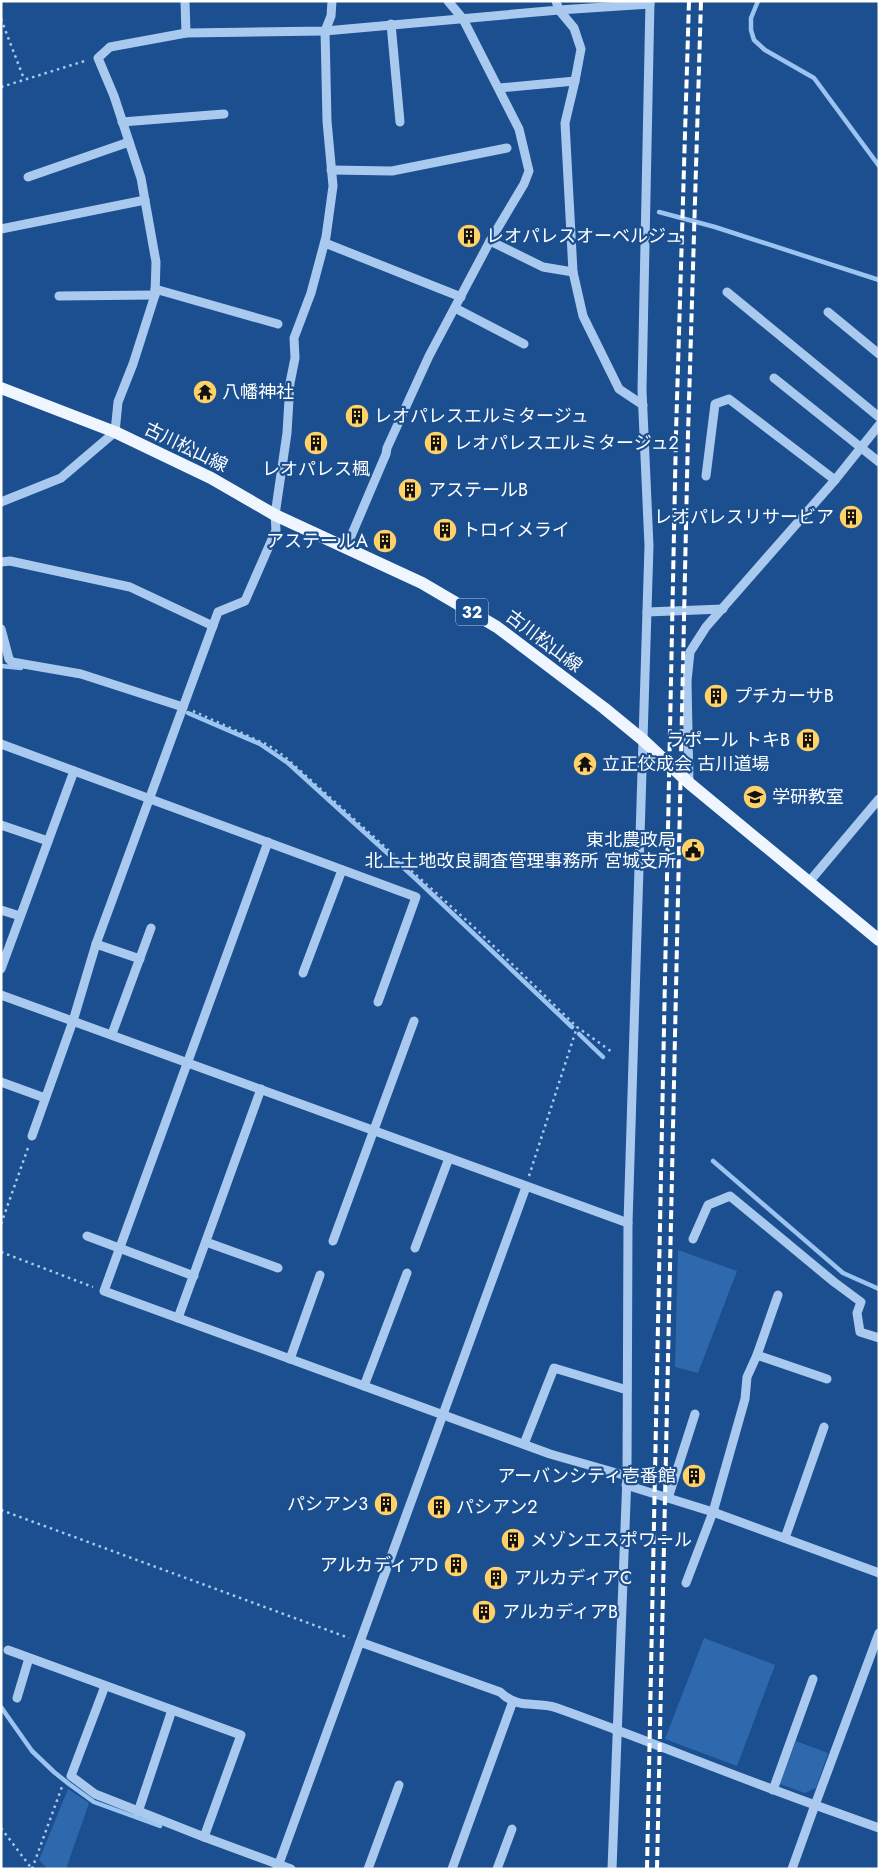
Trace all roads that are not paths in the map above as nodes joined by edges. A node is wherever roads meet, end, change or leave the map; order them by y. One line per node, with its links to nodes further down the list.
1 (184, 1): 9 (street)
2 (332, 1): 8 (street)
3 (448, 1): 6 (street)
4 (650, 3): 5 (street); 35 (street)
5 (558, 6): 6 (street); 10 (street)
6 (463, 19): 7 (street); 11 (street)
7 (391, 24): 8 (street); 14 (street)
8 (325, 31): 9 (street); 17 (street)
9 (186, 33): 13 (street)
10 (576, 81): 11 (street); 23 (street)
11 (499, 88): 21 (street)
12 (224, 114): 13 (street)
13 (122, 122): 15 (street)
14 (400, 122)
15 (129, 142): 18 (street); 19 (street)
16 (507, 148): 17 (street)
17 (331, 170): 22 (street)
18 (28, 177)
19 (145, 200): 20 (street); 24 (street)
20 (1, 229)
21 (490, 241): 23 (street); 27 (street)
22 (325, 243): 27 (street); 44 (street)
23 (573, 272): 35 (street)
24 (155, 292): 26 (street); 30 (street); 38 (street)
25 (727, 292): 36 (street)
26 (59, 296)
27 (461, 297): 28 (street)
28 (455, 308): 31 (street); 45 (street)
29 (828, 312): 32 (street)
30 (278, 324)
31 (524, 344)
32 (879, 354)
33 (774, 378): 39 (street)
34 (1, 388): 38 (main road, 古川松山線 / 32)
35 (643, 405): 48 (street)
36 (879, 417)
37 (879, 425): 39 (street)
38 (115, 432): 43 (street); 44 (main road, 古川松山線 / 32)
39 (861, 447): 40 (street); 42 (street)
40 (879, 462)
41 (706, 476): 42 (street)
42 (835, 480): 47 (street)
43 (1, 502)
44 (275, 515): 45 (main road, 古川松山線 / 32); 49 (street)
45 (346, 548): 52 (main road, 古川松山線 / 32)
46 (1, 562): 49 (street)
47 (723, 609): 48 (street); 55 (street)
48 (647, 612): 52 (street)
49 (213, 626): 51 (street)
50 (1, 629): 51 (street)
51 (183, 707): 56 (street)
52 (642, 740): 55 (main road, 古川松山線 / 32); 84 (street)
53 (1, 744): 54 (street)
54 (74, 770): 56 (street); 59 (street)
55 (689, 783): 62 (main road, 古川松山線 / 32)
56 (149, 798): 60 (street); 67 (street)
57 (879, 799): 62 (street)
58 (1, 824): 59 (street)
59 (48, 841): 64 (street)
60 (268, 842): 61 (street); 76 (street)
61 (342, 870): 70 (street); 72 (street)
62 (809, 882): 66 (main road, 古川松山線 / 32)
63 (1, 910): 64 (street)
64 (20, 916): 69 (street)
65 (151, 928): 68 (street)
66 (879, 940)
67 (96, 944): 68 (street); 73 (street)
68 (140, 959): 75 (street)
69 (1, 969)
70 (303, 973)
71 (1, 995): 73 (street)
72 (378, 1002)
73 (74, 1021): 75 (street); 79 (street)
74 (414, 1021): 80 (street)
75 (112, 1034): 76 (street)
76 (188, 1062): 78 (street); 89 (street)
77 (1, 1082): 79 (street)
78 (261, 1089): 80 (street); 88 (street)
79 (45, 1098): 81 (street)
80 (374, 1131): 82 (street); 87 (street)
81 (32, 1136)
82 (449, 1158): 83 (street); 90 (street)
83 (526, 1187): 84 (street); 103 (street)
84 (628, 1223): 102 (street)
85 (87, 1236): 89 (street)
86 (693, 1239): 97 (street)
87 (333, 1241)
88 (206, 1242): 91 (street); 94 (street)
89 (120, 1248): 94 (street); 96 (street)
90 (415, 1248)
91 (278, 1268)
92 (407, 1273): 101 (street)
93 (320, 1275): 99 (street)
94 (194, 1276): 96 (street)
95 (778, 1296): 98 (street)
96 (178, 1318): 99 (street)
97 (879, 1338)
98 (757, 1355): 100 (street); 110 (street)
99 (290, 1359): 101 (street)
100 (827, 1379)
101 (364, 1386): 103 (street)
102 (627, 1390): 106 (street); 107 (street)
103 (444, 1414): 106 (street); 115 (street)
104 (695, 1414): 109 (street)
105 (824, 1428): 111 (street)
106 (524, 1444): 107 (street)
107 (627, 1476): 108 (street)
108 (626, 1486): 109 (street); 123 (street)
109 (668, 1498): 110 (street)
110 (713, 1512): 111 (street); 113 (street)
111 (785, 1538): 112 (street)
112 (879, 1572)
113 (686, 1583)
114 (879, 1633): 126 (street)
115 (360, 1642): 121 (street); 131 (street)
116 (8, 1650): 117 (street)
117 (29, 1658): 119 (street); 120 (street)
118 (814, 1679): 125 (street)
119 (105, 1686): 122 (street); 127 (street)
120 (17, 1698)
121 (513, 1701): 123 (street); 134 (street)
122 (172, 1710): 127 (street); 130 (street)
123 (616, 1729): 125 (street); 136 (street)
124 (399, 1785): 133 (street)
125 (773, 1790): 126 (street)
126 (815, 1805): 128 (street); 137 (street)
127 (138, 1812): 130 (street)
128 (879, 1828)
129 (512, 1829): 135 (street)
130 (204, 1837): 131 (street)
131 (277, 1866): 132 (street)
132 (290, 1869)
133 (368, 1869)
134 (452, 1869)
135 (498, 1869)
136 (612, 1869)
137 (792, 1869)

